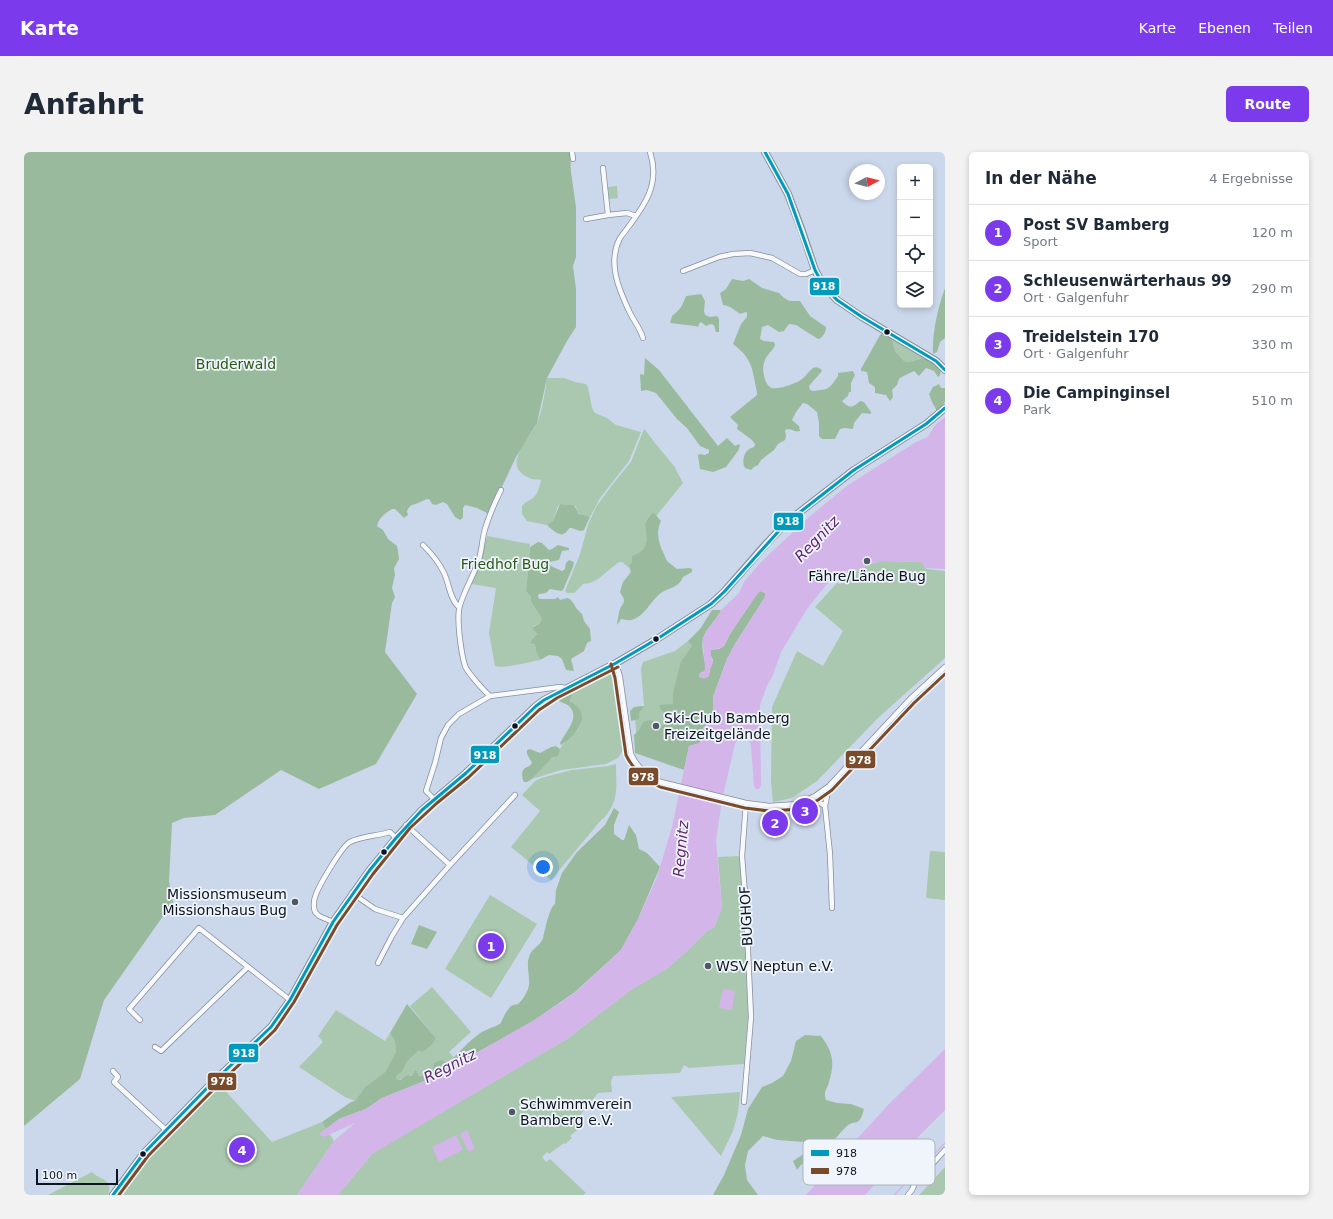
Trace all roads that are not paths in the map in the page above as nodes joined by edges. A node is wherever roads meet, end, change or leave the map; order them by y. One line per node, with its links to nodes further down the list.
1 (572, 152): 4 (street)
2 (650, 152): 7 (street)
3 (765, 152): 9 (street)
4 (572, 159)
5 (603, 168): 6 (street)
6 (608, 215): 7 (street); 8 (street)
7 (636, 216): 11 (street)
8 (586, 219)
9 (815, 270): 10 (street); 12 (street)
10 (683, 271)
11 (643, 338)
12 (945, 370)
13 (945, 408): 17 (street)
14 (501, 490): 16 (street)
15 (423, 545): 16 (street)
16 (459, 608): 20 (street)
17 (616, 663): 19 (street); 25 (street)
18 (945, 667): 21 (street)
19 (565, 688): 20 (street); 24 (street)
20 (490, 696): 24 (street)
21 (829, 786): 23 (street); 26 (street)
22 (515, 795): 29 (street)
23 (811, 798): 25 (street); 26 (street)
24 (434, 799): 27 (street)
25 (746, 803): 40 (street, BUGHOF)
26 (825, 806): 31 (street)
27 (406, 826): 28 (street); 29 (street)
28 (396, 838): 30 (street); 33 (street)
29 (450, 865): 32 (street)
30 (352, 893): 32 (street); 33 (street)
31 (832, 908)
32 (403, 918): 34 (street)
33 (333, 922): 36 (street)
34 (378, 963)
35 (248, 967): 36 (street); 37 (street); 38 (street)
36 (290, 1000): 41 (street)
37 (140, 1020)
38 (155, 1047)
39 (113, 1071): 41 (street)
40 (744, 1102)
41 (166, 1130): 45 (street)
42 (945, 1150): 43 (street)
43 (935, 1161)
44 (914, 1185): 46 (street)
45 (113, 1195)
46 (908, 1195)

